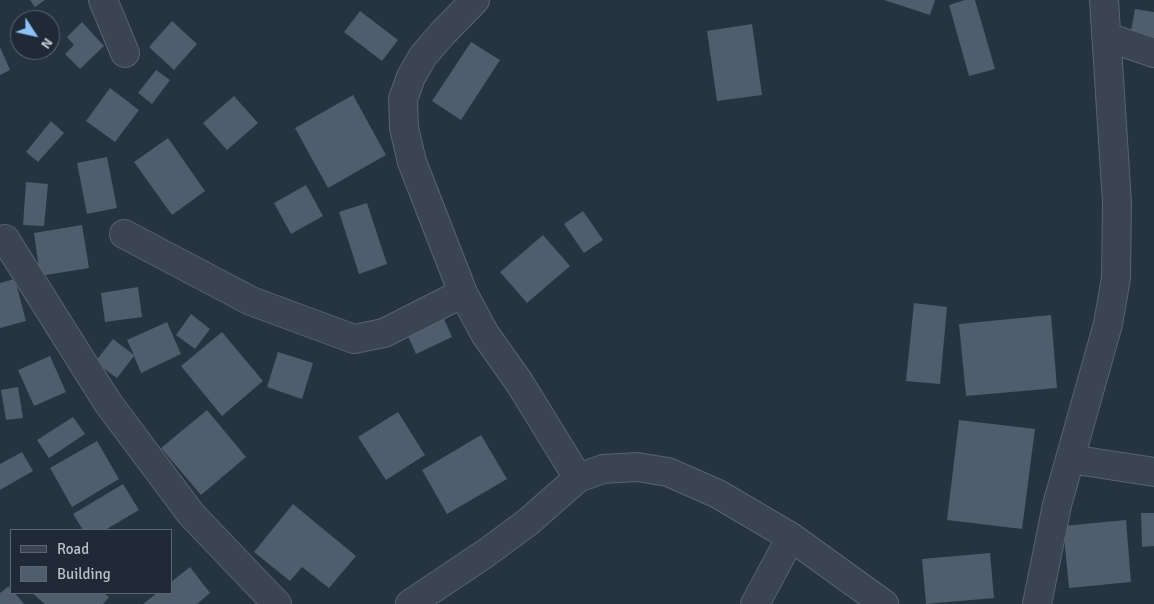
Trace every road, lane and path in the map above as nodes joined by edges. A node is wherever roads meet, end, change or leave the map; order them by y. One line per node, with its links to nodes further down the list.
1 (103, 0): 5 (street)
2 (475, 0): 9 (street)
3 (1104, 0): 4 (street)
4 (1107, 37): 6 (street); 10 (street)
5 (125, 53)
6 (1154, 53)
7 (124, 234): 9 (street)
8 (5, 240): 14 (street)
9 (463, 293): 12 (street)
10 (1070, 459): 11 (street); 18 (street)
11 (1154, 472)
12 (578, 478): 13 (street); 15 (street)
13 (791, 537): 16 (street); 17 (street)
14 (278, 604)
15 (410, 604)
16 (755, 604)
17 (884, 604)
18 (1037, 604)

